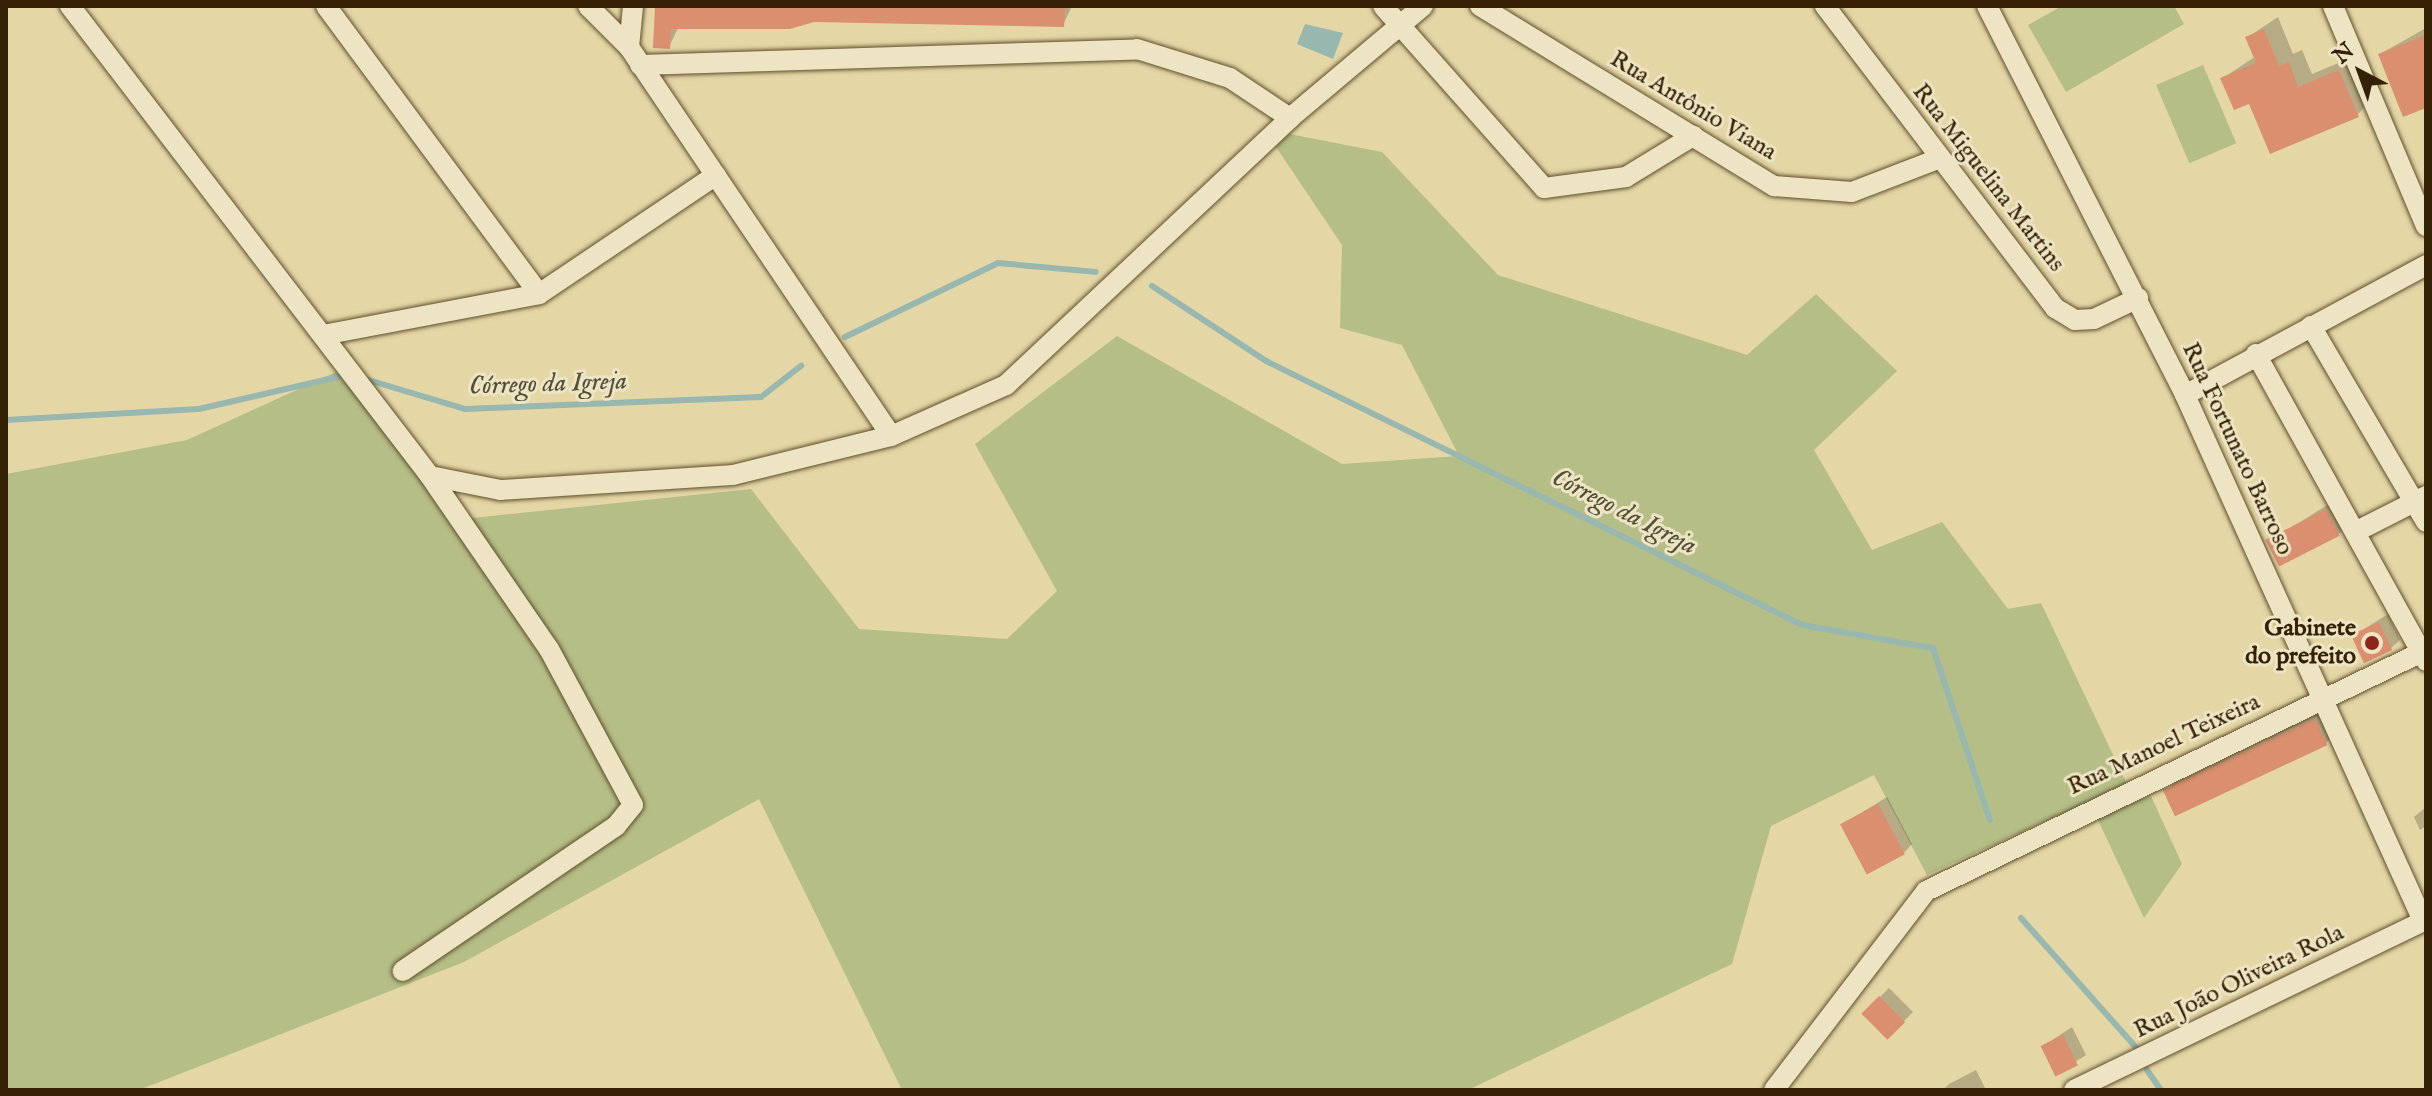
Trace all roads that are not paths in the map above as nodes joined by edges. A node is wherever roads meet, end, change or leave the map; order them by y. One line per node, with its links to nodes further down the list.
1 (70, 6): 23 (street)
2 (326, 6): 20 (street)
3 (588, 6): 12 (street)
4 (633, 6): 12 (street)
5 (1383, 6): 11 (street)
6 (1423, 6): 11 (street)
7 (1480, 6): 15 (street, Rua Antônio Viana)
8 (1825, 6): 16 (street, Rua Miguelina Martins)
9 (1987, 6): 21 (street, Rua Fortunato Barroso)
10 (2333, 6): 18 (street)
11 (1399, 21): 14 (street); 15 (street)
12 (629, 47): 13 (street)
13 (640, 65): 14 (street); 17 (street)
14 (1290, 118): 26 (street)
15 (1693, 136): 16 (street, Rua Antônio Viana)
16 (1938, 159): 21 (street, Rua Miguelina Martins)
17 (716, 175): 20 (street); 26 (street)
18 (2426, 226)
19 (2426, 265): 22 (street)
20 (539, 294): 23 (street)
21 (2138, 298): 25 (street, Rua Fortunato Barroso)
22 (2311, 326): 24 (street); 28 (street)
23 (323, 335): 27 (street)
24 (2256, 354): 25 (street); 30 (street)
25 (2185, 395): 32 (street, Rua Fortunato Barroso)
26 (891, 436): 27 (street)
27 (430, 476): 34 (street)
28 (2421, 499): 29 (street); 30 (street)
29 (2426, 522)
30 (2359, 530): 31 (street)
31 (2425, 654): 32 (street, Rua Manoel Teixeira)
32 (2324, 700): 33 (street, Rua Fortunato Barroso); 35 (street, Rua Manoel Teixeira)
33 (2425, 921): 36 (street, Rua João Oliveira Rola)
34 (403, 971)
35 (1774, 1090)
36 (2074, 1090)

